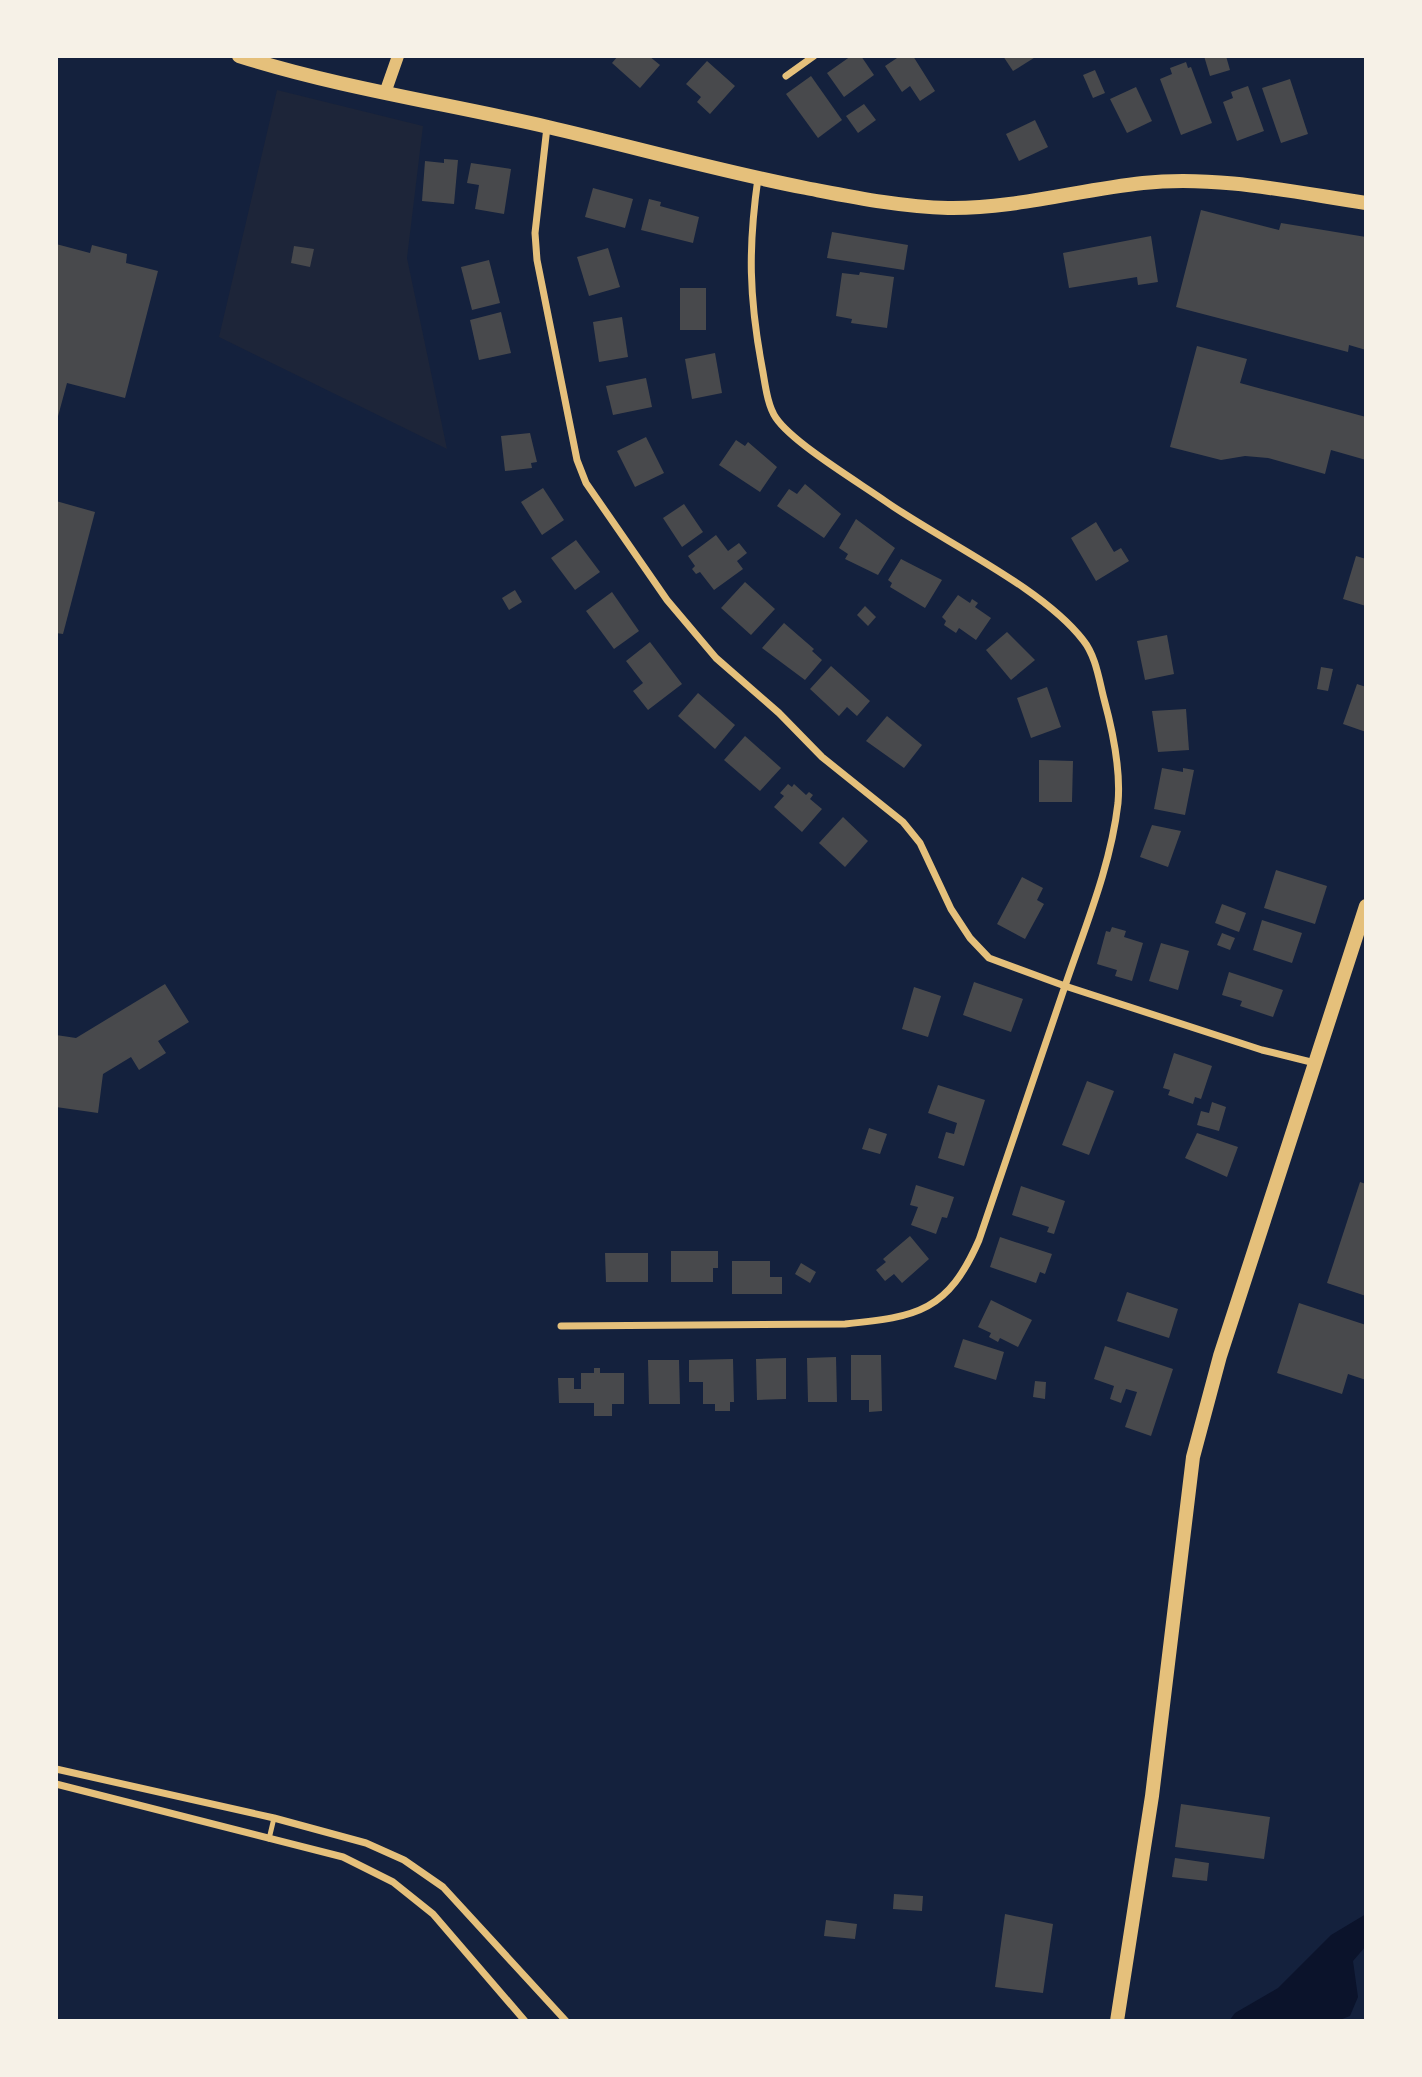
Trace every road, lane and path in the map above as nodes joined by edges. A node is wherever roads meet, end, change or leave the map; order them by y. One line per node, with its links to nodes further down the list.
1 (239, 56): 5 (main road)
2 (398, 56): 5 (street)
3 (814, 56): 4 (street)
4 (786, 76)
5 (385, 93): 6 (main road)
6 (547, 127): 7 (main road); 10 (street)
7 (758, 178): 8 (main road); 10 (street)
8 (1366, 203)
9 (1366, 906): 11 (main road)
10 (1065, 986): 11 (street); 12 (street)
11 (1315, 1063): 19 (main road)
12 (561, 1325)
13 (56, 1769): 15 (street)
14 (56, 1784): 16 (street)
15 (274, 1818): 16 (lane); 18 (street)
16 (269, 1839): 17 (street)
17 (525, 2021)
18 (566, 2021)
19 (1117, 2021)

